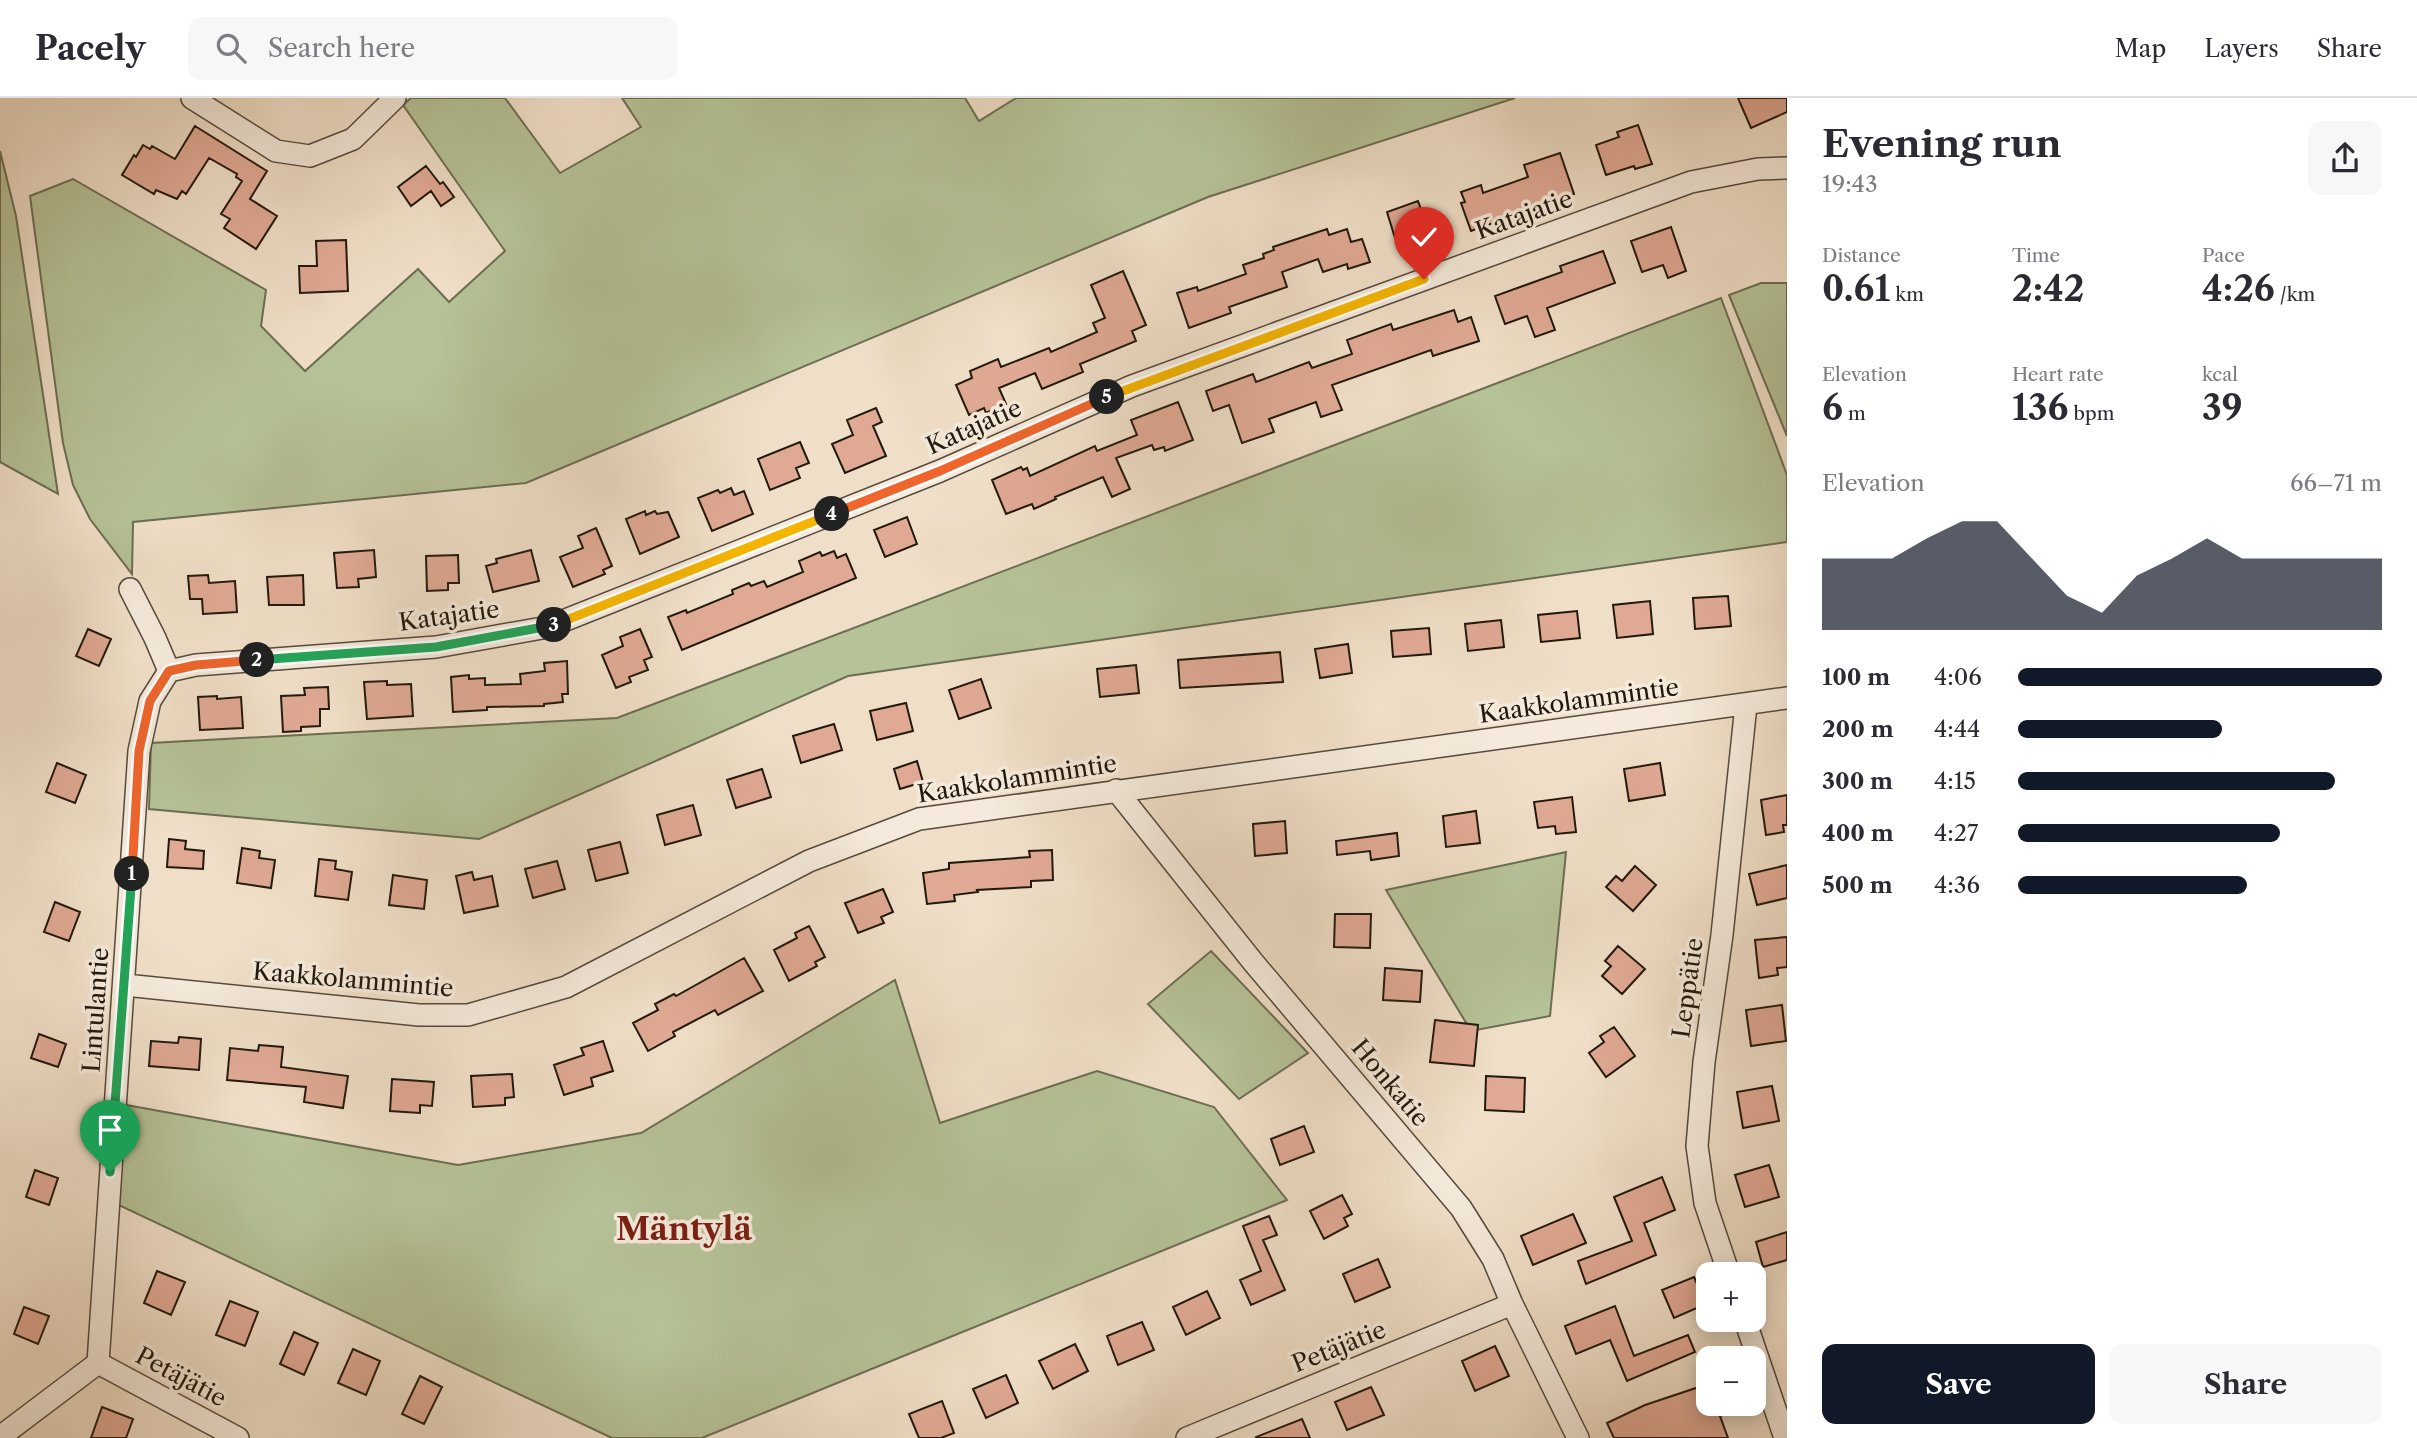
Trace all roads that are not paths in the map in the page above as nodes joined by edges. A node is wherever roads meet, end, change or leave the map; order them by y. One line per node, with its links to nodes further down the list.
1 (192, 98): 2 (street)
2 (395, 98)
3 (1787, 168): 5 (street, Katajatie)
4 (130, 589): 5 (street)
5 (169, 671): 9 (street, Lintulantie)
6 (1787, 698): 7 (street, Kaakkolammintie)
7 (1746, 705): 8 (street, Kaakkolammintie); 10 (street, Leppätie)
8 (1116, 790): 9 (street, Kaakkolammintie); 11 (street, Honkatie)
9 (125, 985): 13 (street, Lintulantie)
10 (1725, 1262)
11 (1511, 1304): 16 (street, Petäjätie); 17 (street, Honkatie)
12 (1749, 1332): 18 (street)
13 (98, 1363): 14 (street); 15 (street, Petäjätie)
14 (0, 1437)
15 (238, 1438)
16 (1187, 1438)
17 (1578, 1438)
18 (1785, 1438)

